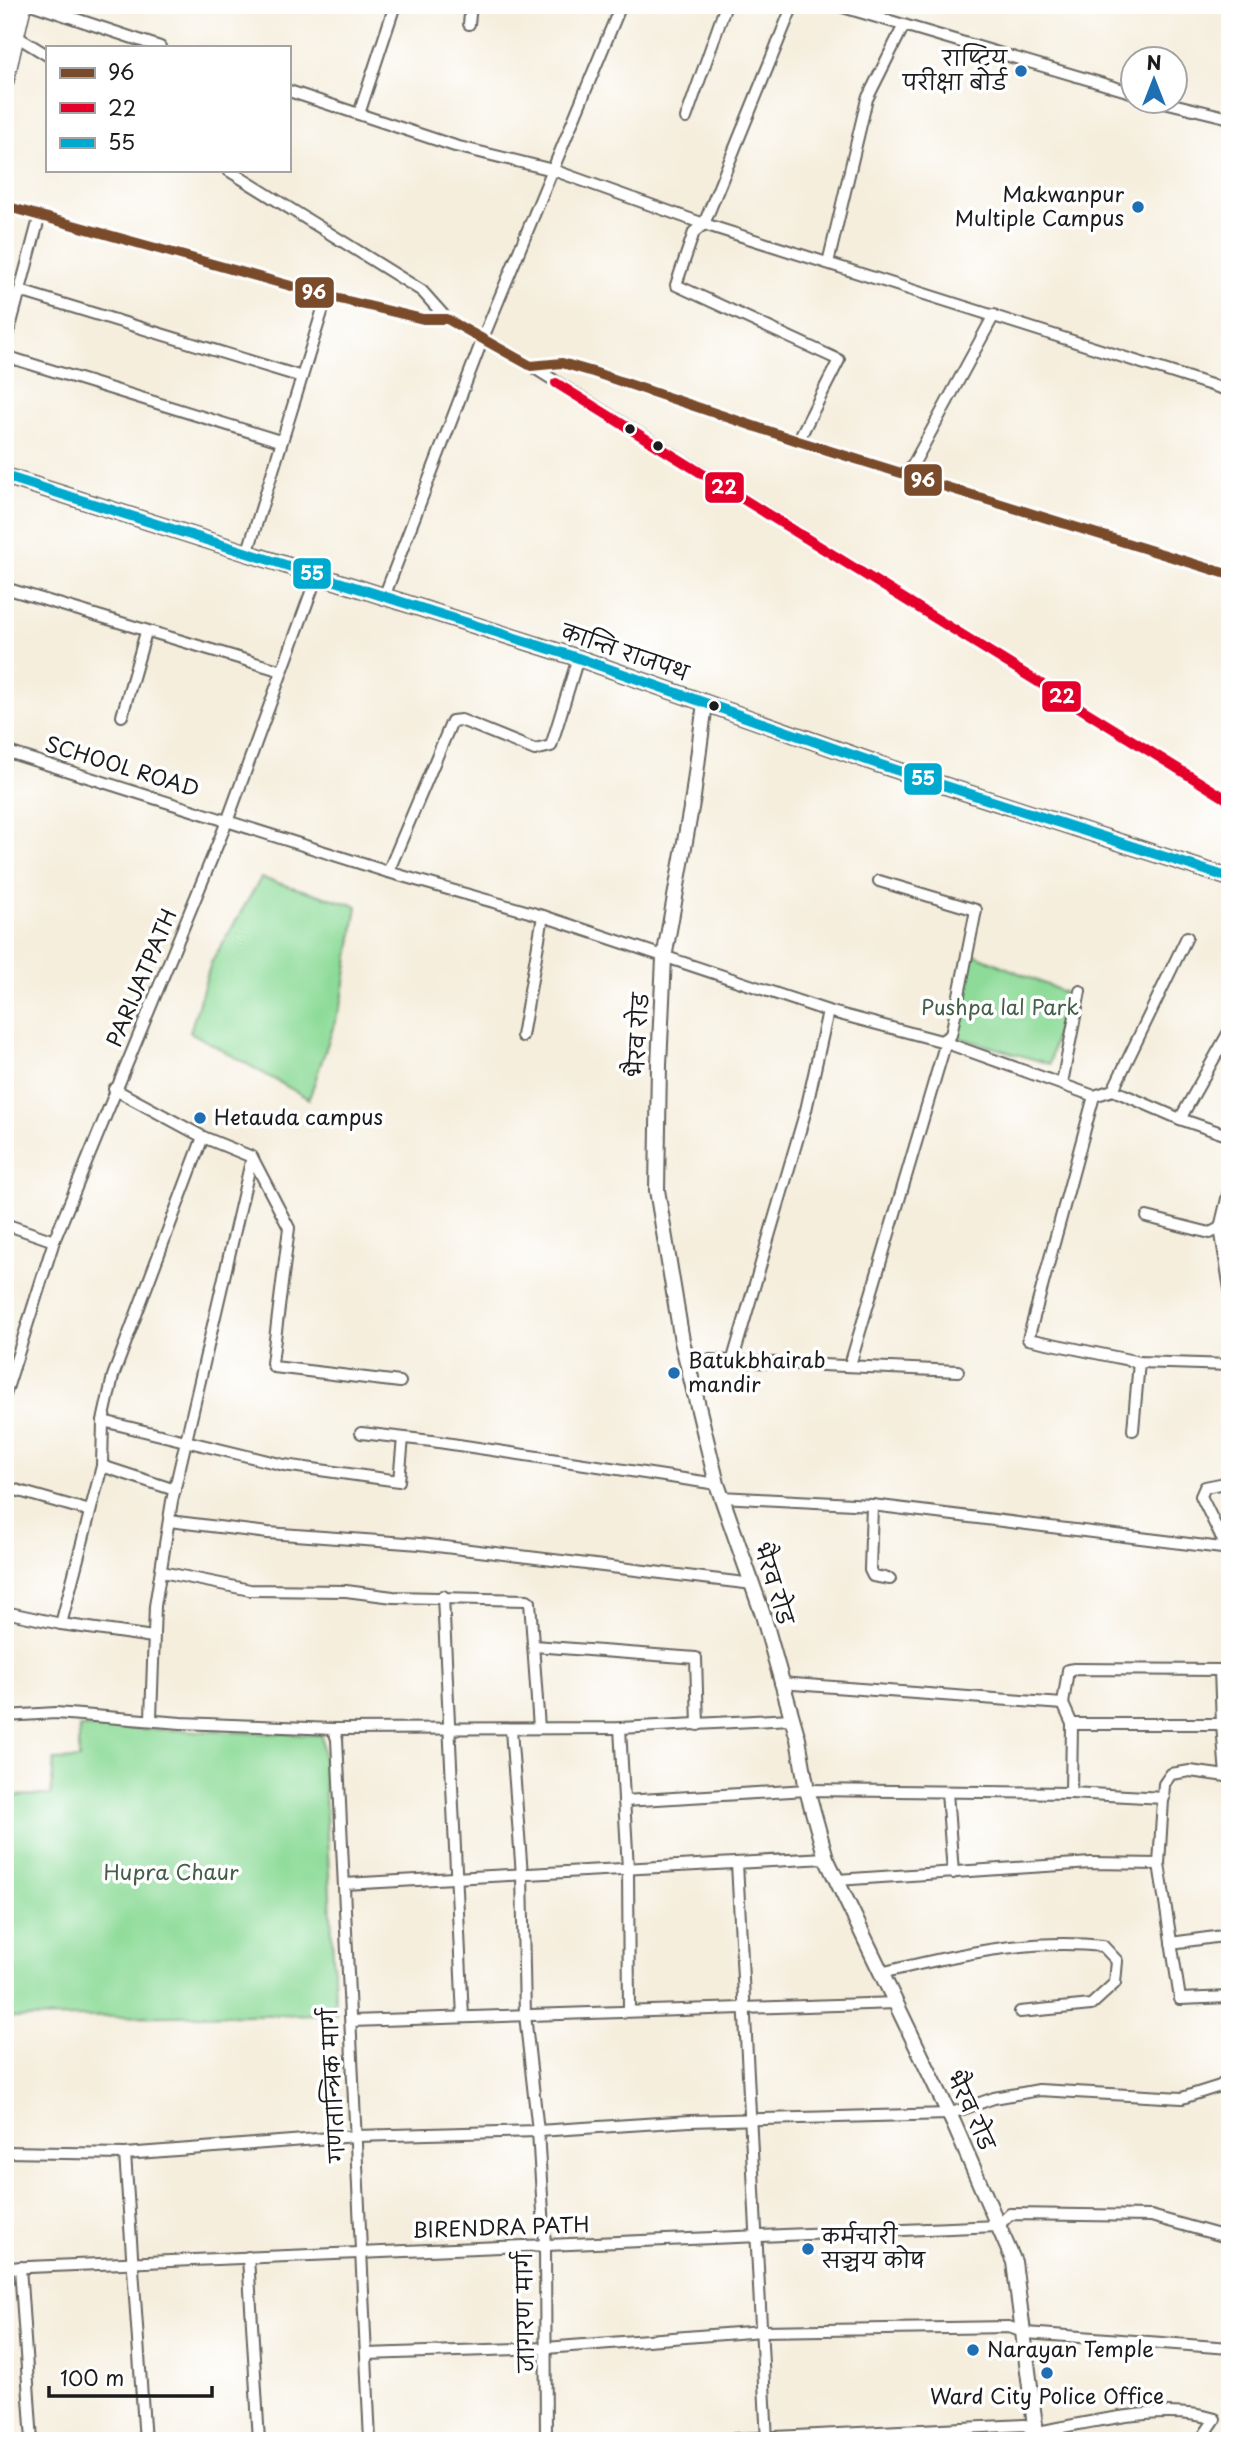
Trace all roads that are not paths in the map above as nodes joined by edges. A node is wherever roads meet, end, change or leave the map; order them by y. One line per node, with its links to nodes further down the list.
1 (23, 5): 13 (main road)
2 (34, 5): 14 (street)
3 (395, 5): 20 (street)
4 (471, 5): 11 (street)
5 (621, 5): 23 (street)
6 (726, 5): 21 (street)
7 (793, 5): 27 (street)
8 (836, 5): 10 (street)
9 (883, 5): 10 (street)
10 (879, 18): 12 (street)
11 (469, 24)
12 (904, 26): 17 (street); 28 (street)
13 (16, 36): 15 (street); 16 (main road)
14 (157, 46)
15 (46, 54)
16 (5, 82)
17 (1120, 89)
18 (290, 90): 20 (street)
19 (1190, 108): 22 (street)
20 (359, 114): 23 (street)
21 (686, 118)
22 (1230, 118)
23 (554, 170): 27 (street); 33 (street)
24 (231, 172): 32 (street)
25 (5, 206): 26 (street)
26 (40, 215): 29 (street); 30 (street)
27 (705, 224): 28 (street); 40 (street)
28 (828, 263): 31 (street)
29 (20, 291): 34 (street); 37 (street)
30 (327, 296): 32 (street); 37 (street)
31 (994, 315): 38 (street); 41 (street)
32 (447, 319): 33 (street)
33 (484, 338): 36 (street); 47 (street)
34 (5, 346)
35 (5, 356): 39 (street)
36 (530, 366): 40 (street); 54 (street)
37 (302, 377): 39 (street)
38 (1230, 391)
39 (280, 441): 43 (street)
40 (798, 441): 41 (street)
41 (908, 474): 44 (street)
42 (5, 476): 43 (main road, कान्ति राजपथ)
43 (248, 551): 45 (main road, कान्ति राजपथ)
44 (1230, 575)
45 (317, 576): 47 (main road, कान्ति राजपथ); 50 (street, PARIJATPATH)
46 (5, 587): 48 (street)
47 (384, 597): 49 (main road, कान्ति राजपथ)
48 (146, 632): 50 (street); 52 (street)
49 (578, 658): 51 (main road, कान्ति राजपथ); 56 (street)
50 (282, 671): 55 (street, PARIJATPATH)
51 (705, 703): 57 (main road, कान्ति राजपथ); 61 (main road, भैरव रोड)
52 (122, 716)
53 (5, 751): 55 (street, SCHOOL ROAD)
54 (1230, 801)
55 (228, 819): 56 (street, SCHOOL ROAD); 68 (street, PARIJATPATH)
56 (388, 872): 59 (street, SCHOOL ROAD)
57 (1230, 878)
58 (879, 881): 66 (street)
59 (543, 916): 61 (street, SCHOOL ROAD); 65 (street)
60 (1186, 937): 69 (street)
61 (664, 958): 63 (street, SCHOOL ROAD); 81 (main road, भैरव रोड)
62 (1080, 991): 67 (street)
63 (828, 1011): 66 (street, SCHOOL ROAD); 82 (street)
64 (1230, 1030): 71 (street)
65 (522, 1037)
66 (943, 1043): 67 (street, SCHOOL ROAD); 84 (street)
67 (1062, 1083): 70 (street, SCHOOL ROAD)
68 (114, 1088): 73 (street); 79 (street, PARIJATPATH)
69 (1114, 1090): 70 (street); 71 (street)
70 (1094, 1096): 83 (street)
71 (1180, 1119): 72 (street)
72 (1230, 1136)
73 (203, 1137): 74 (street); 89 (street)
74 (252, 1157): 87 (street); 93 (street)
75 (1230, 1186): 78 (street)
76 (1147, 1217): 78 (street)
77 (5, 1224): 79 (street)
78 (1225, 1229): 80 (street)
79 (54, 1241): 88 (street, PARIJATPATH)
80 (1230, 1289)
81 (686, 1359): 82 (street); 98 (main road, भैरव रोड)
82 (733, 1359): 84 (street)
83 (1139, 1362): 85 (street); 90 (street)
84 (850, 1364): 86 (street)
85 (1230, 1365)
86 (958, 1371)
87 (400, 1382)
88 (5, 1395)
89 (103, 1421): 93 (street); 94 (street)
90 (1133, 1430)
91 (360, 1433): 92 (street)
92 (403, 1438): 93 (street); 98 (street)
93 (186, 1444): 97 (street)
94 (102, 1466): 97 (street); 100 (street)
95 (1230, 1482): 102 (street)
96 (5, 1487): 100 (street)
97 (175, 1490): 101 (street)
98 (719, 1490): 99 (street); 105 (main road, भैरव रोड)
99 (872, 1505): 102 (street); 104 (street)
100 (90, 1511): 108 (street)
101 (169, 1521): 103 (street); 105 (street)
102 (1229, 1549)
103 (162, 1572): 106 (street); 109 (street)
104 (890, 1579)
105 (753, 1584): 111 (main road, भैरव रोड)
106 (443, 1596): 110 (street); 122 (street)
107 (5, 1612): 108 (street)
108 (61, 1624): 109 (street)
109 (153, 1637): 114 (street)
110 (534, 1646): 118 (street); 119 (street)
111 (780, 1683): 112 (street); 115 (main road, भैरव रोड)
112 (1063, 1704): 116 (street); 117 (street)
113 (5, 1716): 114 (street)
114 (151, 1718): 121 (street)
115 (792, 1719): 118 (street); 125 (main road, भैरव रोड)
116 (1072, 1724): 117 (street); 127 (street)
117 (1222, 1724): 124 (street)
118 (698, 1725): 120 (street)
119 (539, 1728): 120 (street); 123 (street)
120 (620, 1728): 129 (street)
121 (333, 1729): 122 (street); 138 (street, गणतान्त्रिक मार्ग)
122 (450, 1729): 123 (street); 136 (street)
123 (511, 1730): 135 (street, जागरण मार्ग)
124 (1228, 1777): 128 (street)
125 (807, 1790): 126 (street); 129 (street); 130 (main road, भैरव रोड)
126 (947, 1792): 127 (street); 134 (street)
127 (1071, 1793): 128 (street)
128 (1164, 1798): 132 (street)
129 (624, 1801): 133 (street)
130 (826, 1858): 131 (street); 137 (main road, भैरव रोड)
131 (737, 1863): 133 (street); 144 (street)
132 (1159, 1864): 134 (street); 140 (street)
133 (628, 1869): 135 (street); 145 (street)
134 (953, 1873): 137 (street)
135 (522, 1875): 136 (street); 147 (street, जागरण मार्ग)
136 (454, 1878): 138 (street); 148 (street)
137 (837, 1880): 141 (main road, भैरव रोड)
138 (344, 1884): 149 (street, गणतान्त्रिक मार्ग)
139 (1230, 1935): 140 (street)
140 (1171, 1944): 142 (street)
141 (881, 1973): 143 (main road, भैरव रोड); 146 (street)
142 (1230, 1997)
143 (896, 2003): 144 (street); 151 (main road, भैरव रोड)
144 (744, 2008): 145 (street); 152 (street)
145 (629, 2011): 147 (street)
146 (1020, 2012)
147 (525, 2015): 148 (street); 153 (street, जागरण मार्ग)
148 (463, 2017): 149 (street)
149 (351, 2021): 154 (street, गणतान्त्रिक मार्ग)
150 (1230, 2078): 151 (street)
151 (949, 2114): 152 (street); 157 (main road, भैरव रोड)
152 (750, 2120): 153 (street); 158 (street)
153 (538, 2131): 154 (street); 160 (street, जागरण मार्ग)
154 (356, 2136): 156 (street); 161 (street, गणतान्त्रिक मार्ग)
155 (5, 2152): 156 (street)
156 (125, 2154): 163 (street)
157 (998, 2226): 158 (street, BIRENDRA PATH); 159 (street, BIRENDRA PATH); 167 (main road, भैरव रोड)
158 (756, 2237): 160 (street, BIRENDRA PATH); 166 (street)
159 (1230, 2238)
160 (545, 2245): 161 (street, BIRENDRA PATH); 168 (street, जागरण मार्ग)
161 (361, 2252): 162 (street, BIRENDRA PATH); 170 (street, गणतान्त्रिक मार्ग)
162 (248, 2257): 163 (street, BIRENDRA PATH); 175 (street)
163 (135, 2262): 164 (street, BIRENDRA PATH); 174 (street)
164 (20, 2267): 165 (street, BIRENDRA PATH); 173 (street)
165 (5, 2268)
166 (762, 2332): 167 (street); 168 (street); 172 (street)
167 (1026, 2333): 169 (street); 171 (main road, भैरव रोड)
168 (546, 2348): 170 (street); 177 (street, जागरण मार्ग)
169 (1230, 2348)
170 (366, 2354): 176 (street, गणतान्त्रिक मार्ग)
171 (1037, 2436): 172 (street); 179 (street)
172 (767, 2439): 178 (street)
173 (32, 2441)
174 (145, 2441)
175 (259, 2441)
176 (370, 2441)
177 (547, 2441)
178 (692, 2441)
179 (1200, 2441)

